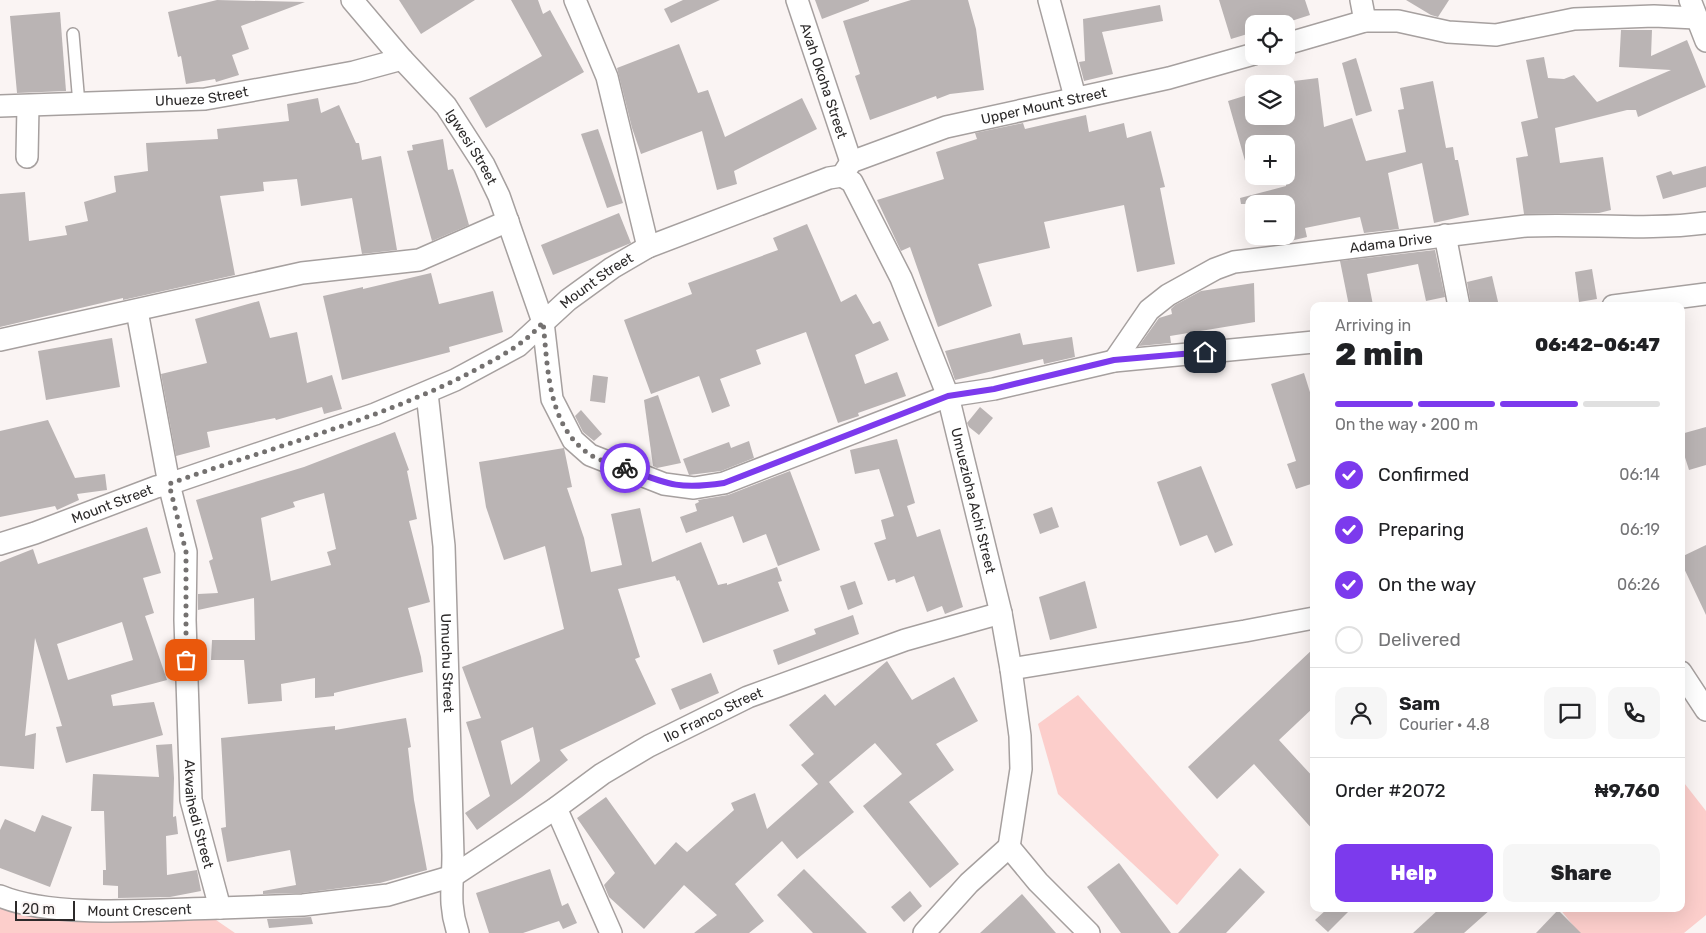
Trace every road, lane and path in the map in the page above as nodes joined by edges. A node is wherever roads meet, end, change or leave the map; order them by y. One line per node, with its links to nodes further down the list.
1 (352, 0): 11 (street, Igwesi Street)
2 (575, 0): 21 (street)
3 (797, 0): 17 (street, Avah Okoha Street)
4 (1049, 0): 12 (street)
5 (1693, 9): 6 (street); 9 (street)
6 (1363, 10): 8 (street)
7 (73, 34): 13 (lane)
8 (1295, 40)
9 (1706, 41)
10 (1245, 57): 12 (street, Upper Mount Street)
11 (402, 59): 13 (street, Uhueze Street); 18 (street, Igwesi Street)
12 (1075, 97): 17 (street, Upper Mount Street)
13 (80, 104): 15 (street, Uhueze Street)
14 (0, 106): 15 (street, Uhueze Street)
15 (28, 106): 16 (street)
16 (27, 157)
17 (846, 169): 21 (street, Mount Street); 31 (street, Umuezioha Achi Street)
18 (508, 221): 25 (street); 26 (street, Igwesi Street)
19 (1706, 224): 20 (street, Adama Drive)
20 (1445, 235): 23 (street); 29 (street, Adama Drive)
21 (648, 247): 26 (street, Mount Street)
22 (1706, 294): 24 (street)
23 (1458, 302)
24 (1644, 302)
25 (137, 310): 27 (street); 32 (street, Akwaihedi Street)
26 (543, 322): 30 (street, Mount Street); 31 (street, Igwesi Street)
27 (0, 340)
28 (1310, 342): 29 (street, Igwesi Street)
29 (1114, 360): 31 (street, Igwesi Street)
30 (427, 393): 32 (street, Mount Street); 41 (street, Umuchu Street)
31 (948, 396): 34 (street, Umuezioha Achi Street)
32 (169, 484): 33 (street, Mount Street); 43 (street, Akwaihedi Street)
33 (0, 544)
34 (1000, 613): 36 (street, Umuezioha Achi Street); 39 (street, Ilo Franco Street)
35 (1310, 619): 36 (street)
36 (1011, 669): 40 (street, Umuezioha Achi Street)
37 (1685, 678): 38 (street)
38 (1706, 710)
39 (556, 808): 41 (street, Ilo Franco Street); 45 (street)
40 (1009, 847): 46 (street); 47 (street)
41 (453, 876): 43 (street); 44 (street, Umuchu Street)
42 (0, 896): 43 (street, Mount Crescent)
43 (220, 908)
44 (458, 933)
45 (611, 933)
46 (924, 933)
47 (1089, 933)

